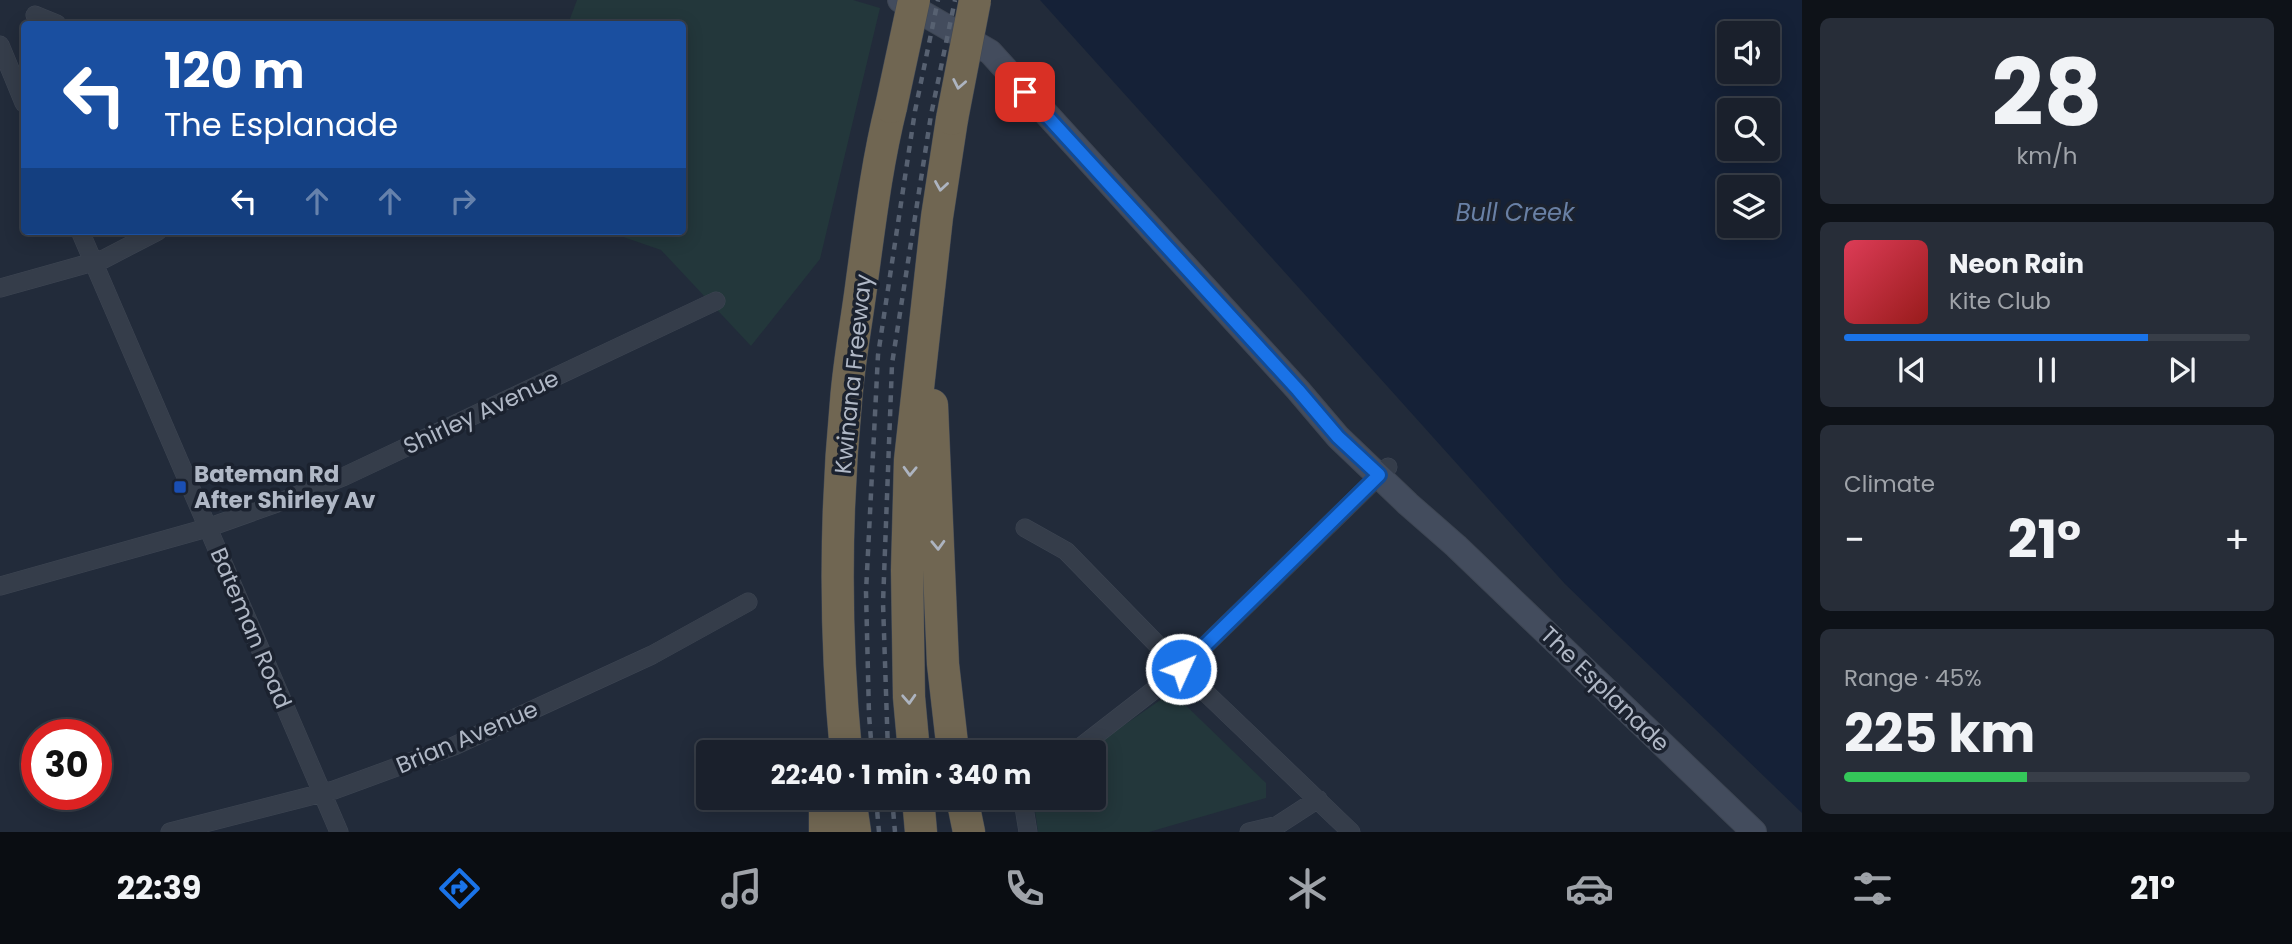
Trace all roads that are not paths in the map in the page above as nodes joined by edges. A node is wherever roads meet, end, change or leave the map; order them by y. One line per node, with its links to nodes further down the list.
1 (900, 0): 15 (street, The Esplanade)
2 (914, 0): 8 (highway, Kwinana Freeway, bridge)
3 (975, 0): 14 (highway, one-way to 14, bridge)
4 (35, 15): 5 (street)
5 (50, 21)
6 (0, 45): 7 (street)
7 (21, 96)
8 (889, 115): 21 (highway); 22 (highway, Kwinana Freeway)
9 (82, 235): 11 (street, Bateman Road)
10 (151, 235): 11 (street)
11 (94, 262): 12 (street); 16 (street, Bateman Road)
12 (0, 288)
13 (716, 300): 16 (street, Shirley Avenue)
14 (928, 306): 23 (highway, one-way to 23); 24 (highway, one-way to 24)
15 (1383, 471): 20 (street); 42 (street, The Esplanade)
16 (207, 528): 18 (street, Shirley Avenue); 26 (street, Bateman Road)
17 (1025, 528): 20 (street)
18 (0, 586)
19 (748, 602): 26 (street, Brian Avenue)
20 (1181, 669): 25 (street); 27 (street)
21 (826, 740)
22 (845, 740)
23 (913, 740)
24 (952, 740)
25 (1089, 740)
26 (322, 793): 33 (street, Brian Avenue); 34 (street, Bateman Road)
27 (1318, 799): 40 (street); 41 (street)
28 (825, 810): 35 (highway)
29 (852, 810): 36 (highway)
30 (919, 810): 37 (highway)
31 (964, 810): 38 (highway)
32 (1024, 810): 39 (street)
33 (170, 832)
34 (339, 832)
35 (825, 832)
36 (855, 832)
37 (921, 832)
38 (969, 832)
39 (1028, 832)
40 (1249, 832)
41 (1351, 832)
42 (1754, 832)

